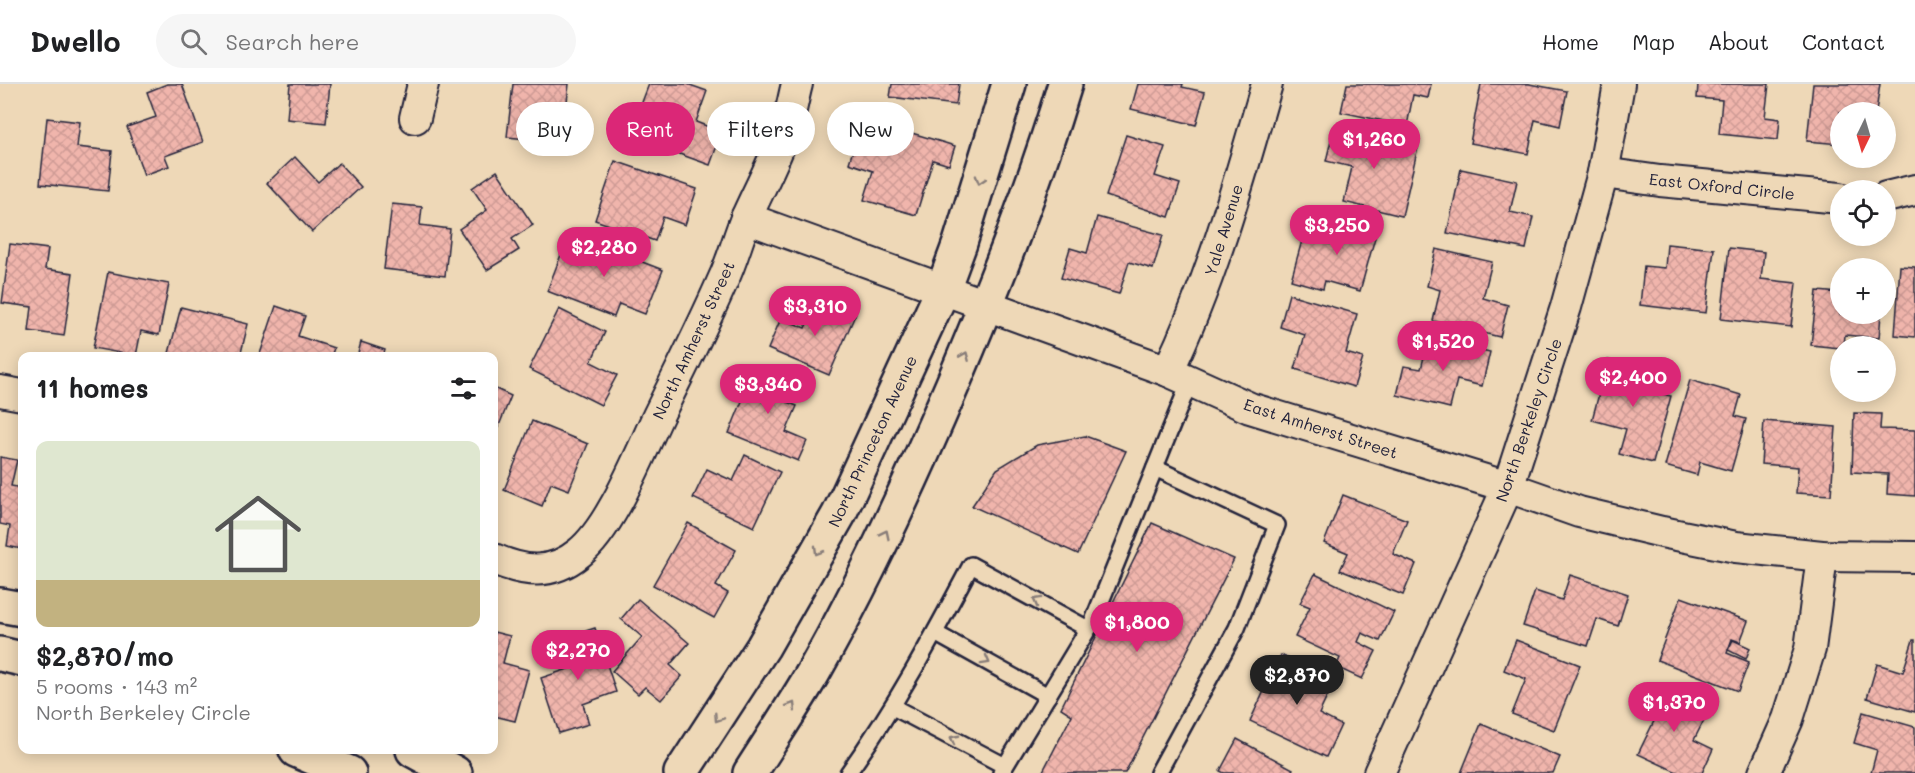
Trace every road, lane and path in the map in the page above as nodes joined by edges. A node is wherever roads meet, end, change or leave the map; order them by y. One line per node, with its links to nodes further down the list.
1 (423, 84): 7 (street)
2 (797, 84): 12 (street, North Amherst Street)
3 (1008, 84): 13 (street, North Princeton Avenue, one-way to 13)
4 (1065, 84): 14 (street)
5 (1267, 84): 15 (street, Yale Avenue)
6 (1619, 84): 8 (street, North Berkeley Circle)
7 (415, 118)
8 (1603, 173): 11 (street, East Oxford Circle); 19 (street, North Berkeley Circle)
9 (1915, 190): 10 (street)
10 (1896, 195)
11 (1830, 197)
12 (746, 218): 13 (street, East Amherst Street); 22 (street, North Amherst Street)
13 (942, 289): 14 (street, East Amherst Street); 37 (street, North Princeton Avenue, one-way to 37)
14 (986, 307): 15 (street, East Amherst Street); 38 (street, one-way to 14)
15 (1179, 376): 18 (lane); 19 (street, East Amherst Street)
16 (0, 391): 17 (street)
17 (18, 394)
18 (1155, 468): 25 (lane); 39 (lane)
19 (1508, 487): 20 (street, East Amherst Street); 40 (street, North Berkeley Circle)
20 (1822, 556): 21 (street, East Amherst Street); 41 (street)
21 (1915, 556)
22 (498, 561)
23 (0, 605): 24 (street)
24 (18, 608)
25 (1088, 628): 26 (lane, one-way to 26); 29 (lane)
26 (935, 633): 29 (lane, one-way to 29); 30 (lane)
27 (0, 654): 28 (street)
28 (18, 658)
29 (1048, 696): 33 (lane)
30 (893, 707): 33 (lane, one-way to 30); 34 (lane)
31 (305, 754): 35 (street)
32 (420, 754): 36 (street)
33 (1003, 770)
34 (850, 772)
35 (349, 773)
36 (455, 773)
37 (681, 773)
38 (750, 773)
39 (1158, 773)
40 (1379, 773)
41 (1764, 773)

